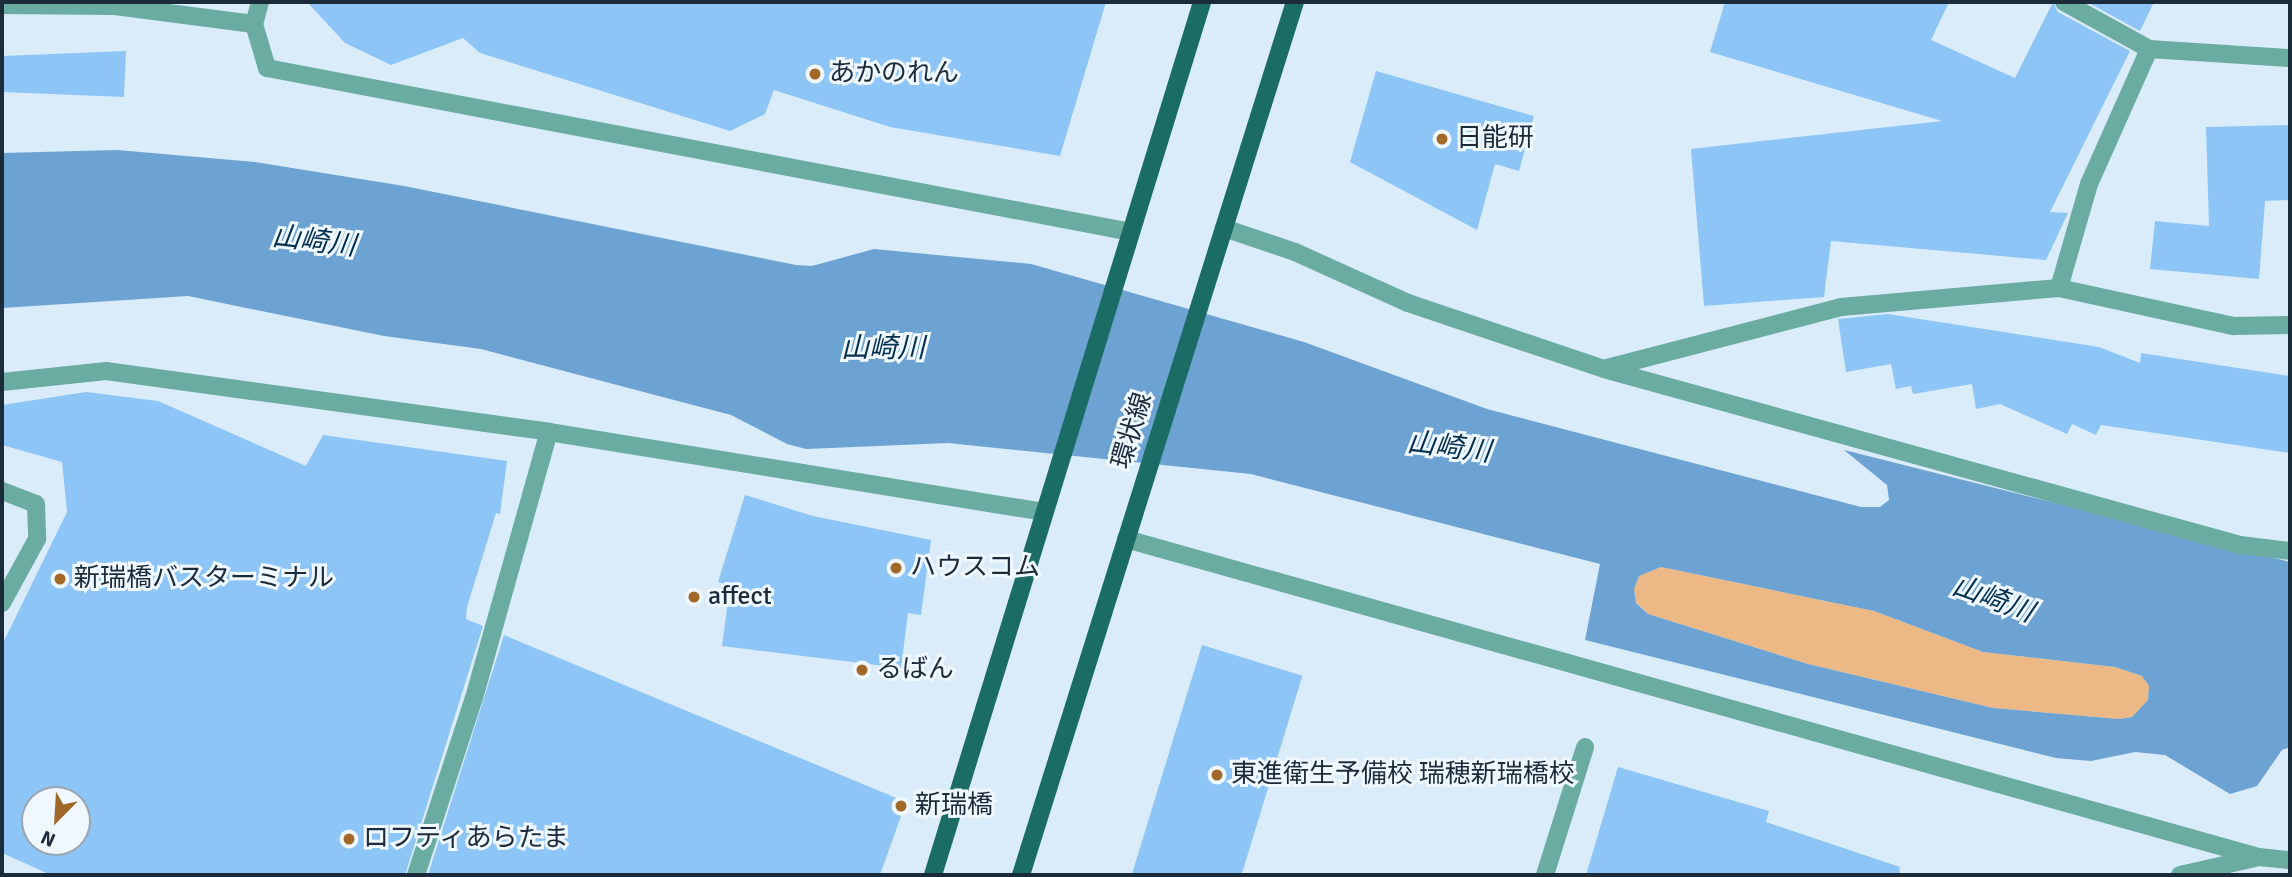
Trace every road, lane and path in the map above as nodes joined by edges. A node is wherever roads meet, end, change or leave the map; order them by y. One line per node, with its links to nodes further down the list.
1 (260, 2): 6 (street)
2 (1202, 2): 10 (main road)
3 (1295, 2): 9 (main road, 環状線)
4 (2064, 2): 7 (street)
5 (2, 5): 6 (street)
6 (254, 24): 10 (street)
7 (2148, 49): 8 (street); 11 (street)
8 (2290, 58)
9 (1224, 228): 13 (street); 18 (main road, 環状線)
10 (1131, 232): 17 (main road)
11 (2059, 288): 12 (street); 13 (street)
12 (2290, 325)
13 (1604, 369): 19 (street)
14 (2, 382): 15 (street)
15 (549, 432): 17 (street); 24 (street)
16 (2, 491): 20 (street)
17 (1044, 512): 25 (main road)
18 (1126, 539): 22 (street); 26 (main road, 環状線)
19 (2290, 551)
20 (2, 603)
21 (1585, 747): 27 (street)
22 (2259, 857): 23 (street); 28 (street)
23 (2290, 860)
24 (416, 875)
25 (933, 875)
26 (1021, 875)
27 (1545, 875)
28 (2180, 875)

